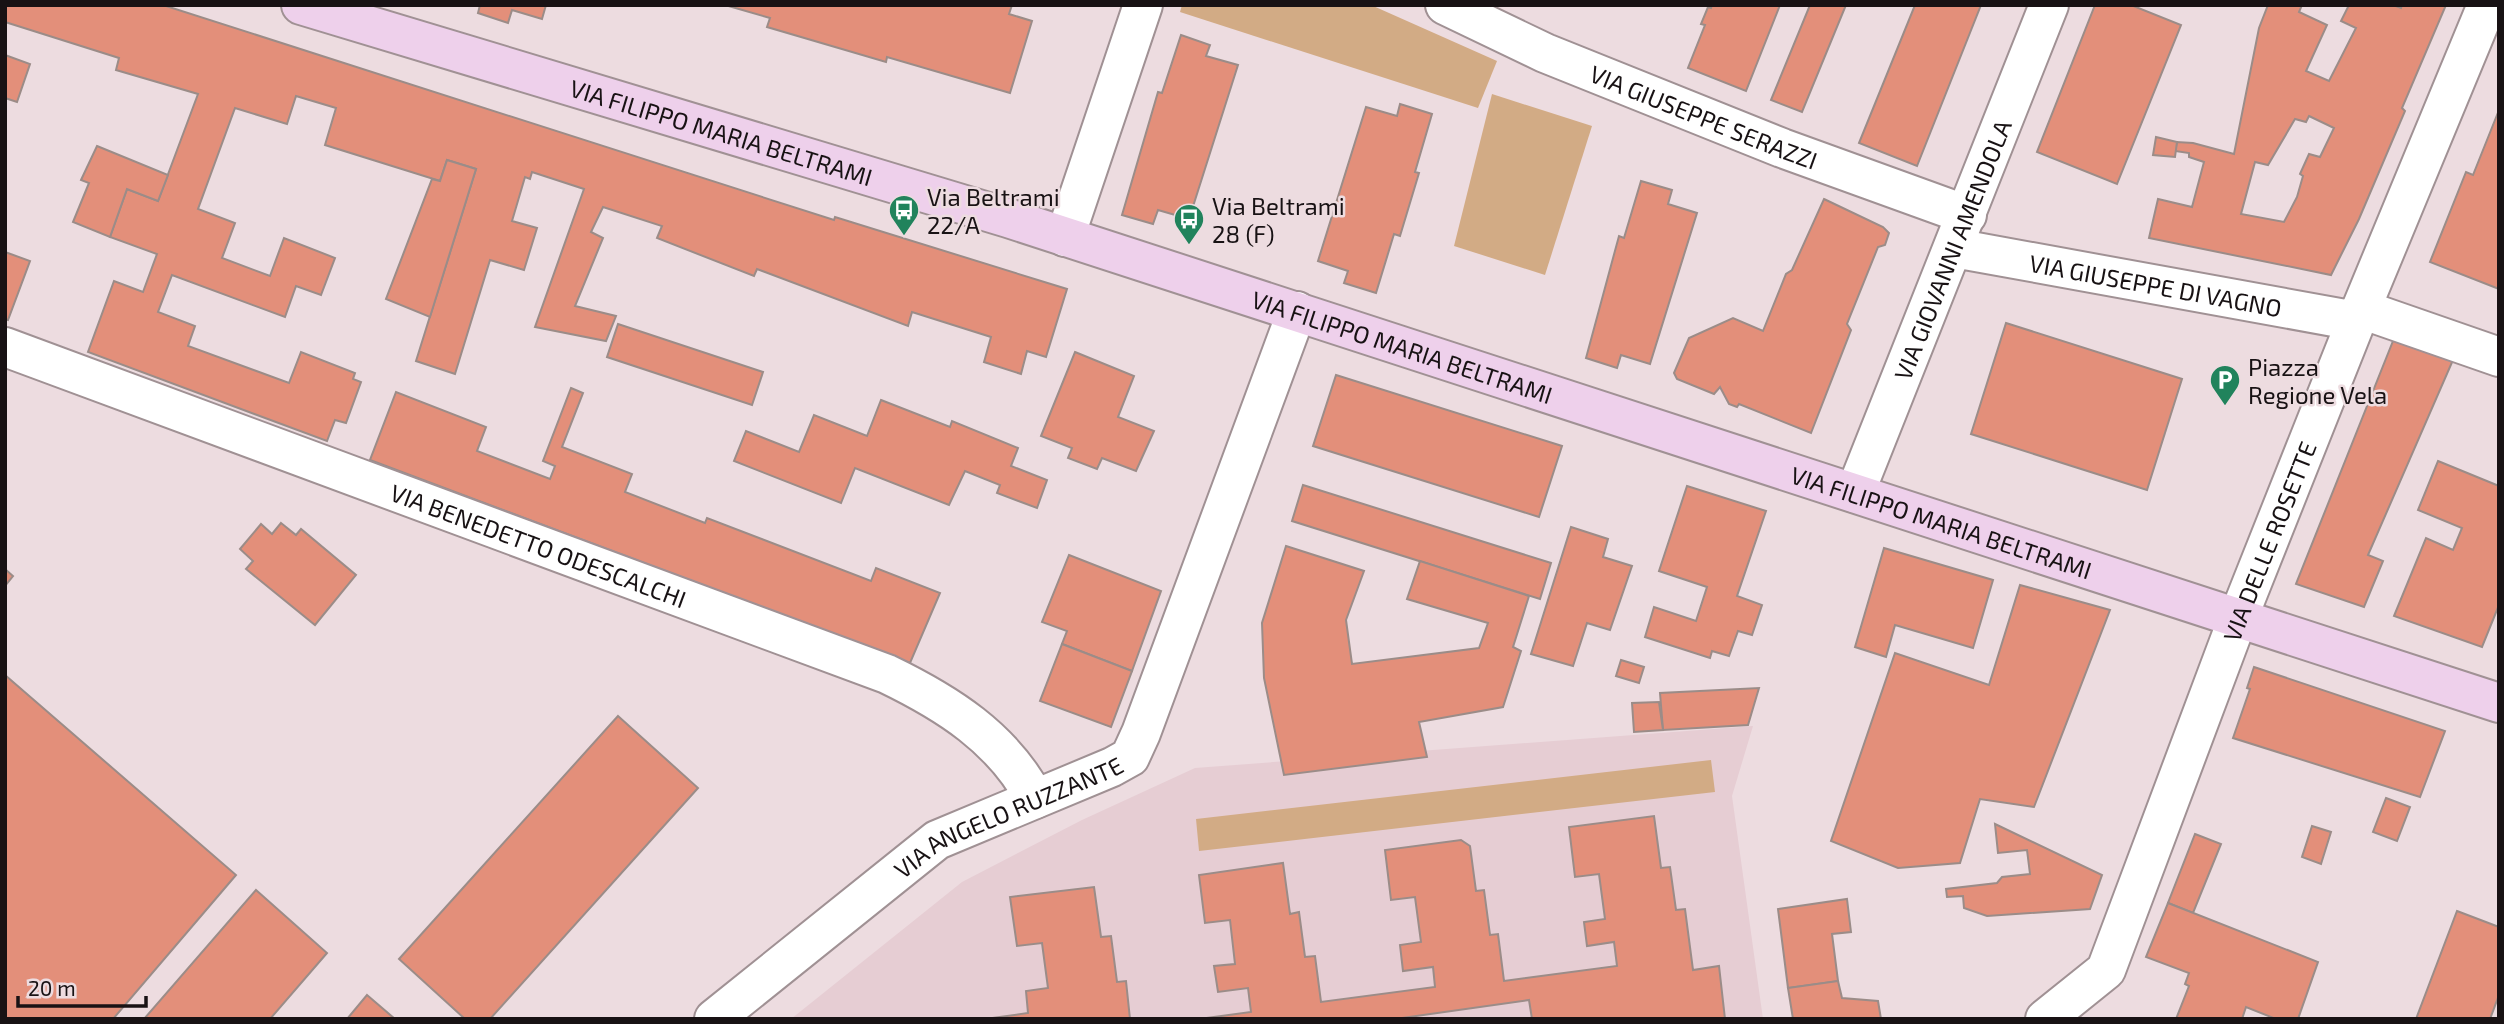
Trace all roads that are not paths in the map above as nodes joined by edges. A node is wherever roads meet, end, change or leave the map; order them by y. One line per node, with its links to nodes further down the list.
1 (301, 5): 7 (street, VIA FILIPPO MARIA BELTRAMI)
2 (1143, 5): 7 (street)
3 (1445, 5): 6 (street, VIA GIUSEPPE SERAZZI)
4 (2049, 5): 6 (street, VIA GIOVANNI AMENDOLA)
5 (2487, 5): 9 (street, VIA DELLE ROSETTE)
6 (1961, 232): 9 (street, VIA GIUSEPPE DI VAGNO); 12 (street, VIA GIOVANNI AMENDOLA)
7 (1065, 237): 8 (street, VIA FILIPPO MARIA BELTRAMI)
8 (1297, 311): 12 (street, VIA FILIPPO MARIA BELTRAMI); 15 (street, VIA ANGELO RUZZANTE)
9 (2359, 315): 11 (street, VIA GIUSEPPE DI VAGNO); 13 (street, VIA DELLE ROSETTE)
10 (5, 347): 15 (street, VIA BENEDETTO ODESCALCHI)
11 (2499, 358)
12 (1855, 493): 13 (street, VIA FILIPPO MARIA BELTRAMI)
13 (2238, 618): 14 (street, VIA FILIPPO MARIA BELTRAMI); 17 (street, VIA DELLE ROSETTE)
14 (2499, 703)
15 (1035, 799): 16 (street, VIA ANGELO RUZZANTE)
16 (714, 1019)
17 (2045, 1019)

